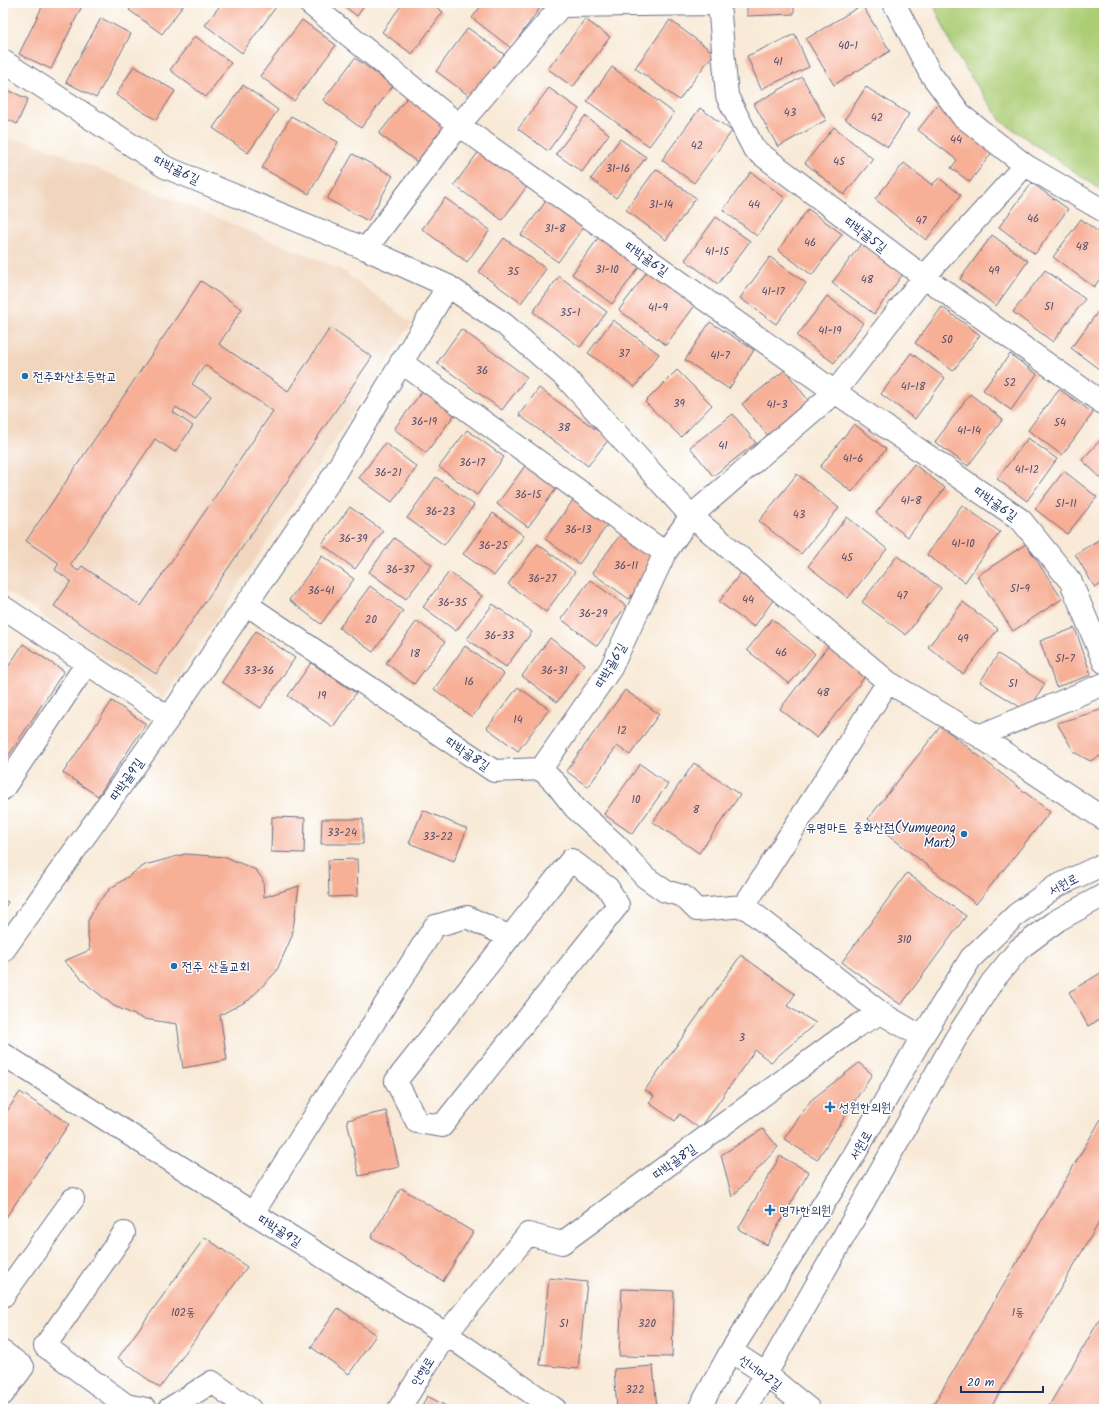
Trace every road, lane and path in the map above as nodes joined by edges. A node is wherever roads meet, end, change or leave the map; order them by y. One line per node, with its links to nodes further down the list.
1 (309, 3): 6 (street, 따박골6길)
2 (894, 3): 7 (street)
3 (559, 4): 4 (street, 따박골5길); 6 (street)
4 (719, 4): 10 (street, 따박골5길)
5 (3, 61): 9 (street, 따박골6길)
6 (459, 125): 9 (street); 13 (street, 따박골6길)
7 (1025, 165): 8 (street); 10 (street, 따박골6길)
8 (1104, 211)
9 (366, 249): 11 (street, 따박골6길)
10 (924, 277): 13 (street, 따박골6길); 14 (street, 따박골5길)
11 (448, 286): 12 (street, 따박골9길); 15 (street, 따박골6길)
12 (401, 362): 16 (street); 17 (street, 따박골9길)
13 (834, 392): 15 (street, 따박골6길); 19 (street, 따박골6길)
14 (1104, 404)
15 (691, 516): 16 (street, 따박골6길); 21 (street, 따박골6길)
16 (665, 553): 25 (street, 따박골6길)
17 (246, 604): 23 (street, 따박골9길); 25 (street, 따박골8길)
18 (3, 607): 20 (street)
19 (1104, 662)
20 (87, 663): 23 (street); 26 (street)
21 (888, 682): 24 (street, 따박골6길); 30 (street)
22 (1104, 684): 24 (street)
23 (169, 718): 32 (street, 따박골9길)
24 (979, 736): 27 (street, 따박골6길)
25 (541, 769): 30 (street)
26 (3, 789)
27 (1104, 820)
28 (1104, 864): 34 (street, 서원로)
29 (1104, 895): 43 (street)
30 (744, 906): 33 (street)
31 (510, 937): 31 (street); 37 (street)
32 (3, 951)
33 (882, 1013): 34 (street); 40 (street, 따박골8길)
34 (922, 1037): 41 (street, 서원로)
35 (3, 1054): 37 (street, 따박골9길)
36 (73, 1199): 39 (street)
37 (253, 1213): 40 (street, 따박골9길)
38 (124, 1233): 45 (street)
39 (3, 1296)
40 (446, 1334): 48 (street, 안행로); 49 (street, 따박골9길)
41 (731, 1351): 43 (street, 선너머2길); 50 (street, 서원로)
42 (3, 1352): 44 (street)
43 (766, 1374): 51 (street); 52 (street, 선너머2길)
44 (3, 1394)
45 (132, 1408)
46 (169, 1409): 47 (street)
47 (250, 1409)
48 (398, 1409)
49 (555, 1409)
50 (699, 1409)
51 (745, 1409)
52 (809, 1409)

